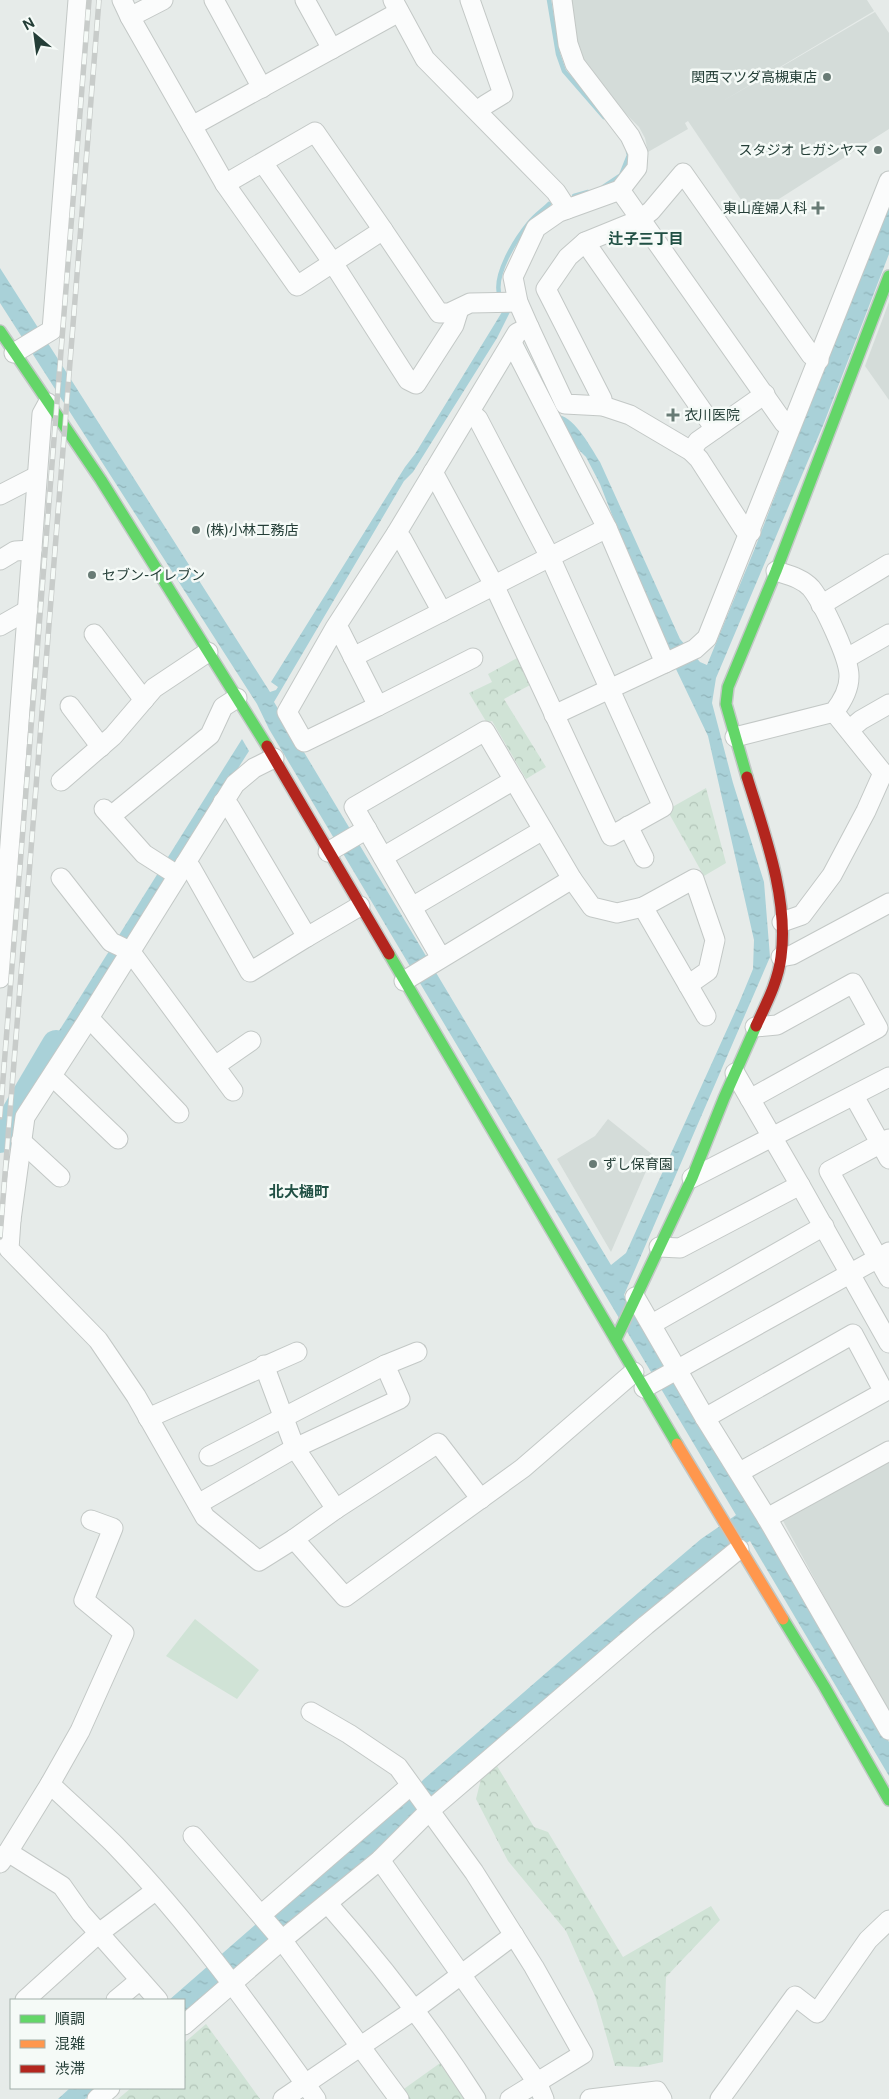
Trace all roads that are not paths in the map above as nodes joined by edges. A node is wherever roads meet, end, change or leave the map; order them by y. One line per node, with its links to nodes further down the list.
1 (78, 0): 28 (street)
2 (163, 0): 8 (street)
3 (214, 0): 10 (street)
4 (305, 0): 9 (street)
5 (470, 0): 11 (street)
6 (562, 0): 16 (street)
7 (396, 6): 9 (street); 11 (street)
8 (126, 8): 12 (street)
9 (332, 49): 10 (street)
10 (262, 88): 12 (street)
11 (478, 112): 17 (street)
12 (192, 126): 15 (street)
13 (263, 163): 15 (street); 19 (street); 21 (street)
14 (889, 181): 29 (street)
15 (225, 184): 21 (street)
16 (620, 190): 17 (street); 18 (street)
17 (567, 209): 23 (street)
18 (639, 220): 20 (street); 29 (street); 30 (street)
19 (383, 230): 21 (street); 24 (street)
20 (585, 242): 32 (street); 35 (street)
21 (333, 263): 24 (street)
22 (889, 276): 47 (street)
23 (516, 302): 24 (street); 25 (street)
24 (459, 308)
25 (529, 327): 27 (street); 32 (street)
26 (0, 331): 28 (street)
27 (512, 343): 33 (street); 40 (street)
28 (20, 350): 31 (street)
29 (819, 360): 34 (street)
30 (765, 394): 34 (street); 35 (street)
31 (48, 403): 38 (street); 56 (street)
32 (603, 406): 36 (street)
33 (470, 412): 37 (street); 44 (street)
34 (790, 426): 41 (street)
35 (715, 429): 36 (street)
36 (692, 451): 41 (street)
37 (433, 472): 42 (street); 48 (street)
38 (37, 476): 39 (street); 43 (street)
39 (0, 495)
40 (607, 528): 44 (street); 60 (street)
41 (751, 532): 60 (street)
42 (396, 534): 51 (street); 53 (street)
43 (32, 550): 45 (street); 50 (street)
44 (550, 557): 48 (street); 61 (street)
45 (0, 560)
46 (889, 564): 49 (street)
47 (776, 571): 49 (street); 70 (street)
48 (494, 586): 51 (street); 68 (street)
49 (820, 604): 59 (street)
50 (28, 610): 52 (street); 91 (street)
51 (442, 612): 57 (street)
52 (0, 626)
53 (335, 628): 57 (street); 66 (street)
54 (94, 634): 63 (street)
55 (889, 634): 59 (street)
56 (208, 652): 62 (street); 63 (street)
57 (353, 657): 66 (street)
58 (473, 658): 66 (street)
59 (847, 658): 67 (street)
60 (667, 662): 61 (street)
61 (610, 690): 68 (street); 77 (street)
62 (237, 698): 72 (street); 83 (street)
63 (144, 700): 71 (street)
64 (889, 704): 69 (street)
65 (70, 706): 71 (street)
66 (378, 706)
67 (834, 712): 69 (street); 70 (street)
68 (554, 715): 77 (street)
69 (848, 730): 73 (street)
70 (735, 737): 90 (street)
71 (101, 747): 75 (street)
72 (274, 758): 76 (street); 80 (street)
73 (886, 771): 90 (street)
74 (514, 780): 78 (street); 79 (street); 81 (street)
75 (61, 781)
76 (223, 802): 83 (street); 92 (street)
77 (628, 826): 82 (street)
78 (543, 830): 85 (street); 87 (street)
79 (363, 832): 80 (street); 81 (street)
80 (332, 850): 86 (street)
81 (383, 857): 87 (street)
82 (644, 858)
83 (174, 869): 92 (street); 93 (street)
84 (61, 878): 93 (street)
85 (572, 878): 88 (street); 95 (street)
86 (360, 906): 92 (street); 97 (street)
87 (412, 907): 95 (street)
88 (643, 907): 98 (street); 98 (street)
89 (886, 911): 94 (street)
90 (782, 922): 94 (street)
91 (2, 935): 96 (street)
92 (307, 937)
93 (122, 948): 100 (street); 103 (street)
94 (781, 957): 101 (street)
95 (437, 960): 97 (street)
96 (0, 978)
97 (408, 978): 126 (street)
98 (688, 985): 99 (street)
99 (706, 1016)
100 (89, 1018): 105 (street); 110 (street)
101 (755, 1027): 104 (street); 109 (street)
102 (251, 1041): 103 (street)
103 (215, 1066): 107 (street)
104 (735, 1073): 109 (street); 116 (street)
105 (52, 1076): 112 (street); 113 (street)
106 (889, 1077): 108 (street)
107 (233, 1091)
108 (854, 1096): 111 (street); 114 (street)
109 (750, 1099): 111 (street)
110 (179, 1113)
111 (773, 1137): 116 (street); 117 (street)
112 (118, 1139)
113 (21, 1141): 115 (street); 118 (street)
114 (886, 1148): 121 (street)
115 (60, 1177)
116 (692, 1178): 120 (street)
117 (800, 1185): 119 (street); 120 (street)
118 (6, 1220): 136 (street)
119 (824, 1226): 122 (street); 125 (street)
120 (659, 1247): 124 (street)
121 (884, 1255): 122 (street); 123 (street)
122 (851, 1273): 127 (street); 132 (street)
123 (889, 1278)
124 (635, 1299): 125 (street); 126 (street)
125 (652, 1324): 132 (street)
126 (616, 1339): 133 (street)
127 (889, 1344)
128 (297, 1352): 130 (street)
129 (417, 1352): 131 (street)
130 (264, 1365): 135 (street); 136 (street)
131 (385, 1365): 135 (street); 138 (street)
132 (676, 1370): 134 (street); 137 (street)
133 (634, 1372): 134 (street); 142 (street)
134 (650, 1385): 148 (street)
135 (284, 1416): 138 (street); 140 (street)
136 (148, 1418): 143 (street)
137 (705, 1418): 141 (street); 141 (street)
138 (295, 1448): 143 (street); 144 (street)
139 (889, 1451): 145 (street)
140 (209, 1456)
141 (740, 1472): 145 (street)
142 (481, 1498): 144 (street); 147 (street)
143 (198, 1504): 147 (street)
144 (336, 1509): 147 (street)
145 (767, 1518): 150 (street)
146 (91, 1520): 151 (street)
147 (294, 1539)
148 (739, 1549): 153 (street); 154 (street)
149 (311, 1712): 152 (street)
150 (889, 1730)
151 (50, 1784): 156 (street); 158 (street)
152 (410, 1786): 154 (street); 160 (street)
153 (889, 1800)
154 (429, 1811): 157 (street); 163 (street)
155 (193, 1836): 160 (street)
156 (4, 1858): 162 (street)
157 (380, 1860): 159 (street); 165 (street)
158 (155, 1890): 162 (street); 167 (street)
159 (328, 1904): 164 (street); 171 (street)
160 (261, 1915): 164 (street)
161 (889, 1920): 184 (street)
162 (99, 1933): 166 (street); 168 (street)
163 (514, 1935): 165 (street); 175 (street)
164 (282, 1940): 167 (street); 173 (street)
165 (461, 1972): 171 (street); 175 (street)
166 (140, 1980): 169 (street); 170 (street)
167 (233, 1983): 172 (street); 176 (street)
168 (26, 1999)
169 (117, 1999)
170 (157, 1999)
171 (414, 2010): 173 (street); 180 (street)
172 (185, 2024)
173 (361, 2045): 176 (street); 179 (street)
174 (109, 2089): 177 (street)
175 (540, 2090): 181 (street)
176 (311, 2092): 178 (street)
177 (97, 2099)
178 (283, 2099)
179 (399, 2099)
180 (476, 2099)
181 (510, 2099)
182 (591, 2099): 183 (street)
183 (662, 2099)
184 (720, 2099)

